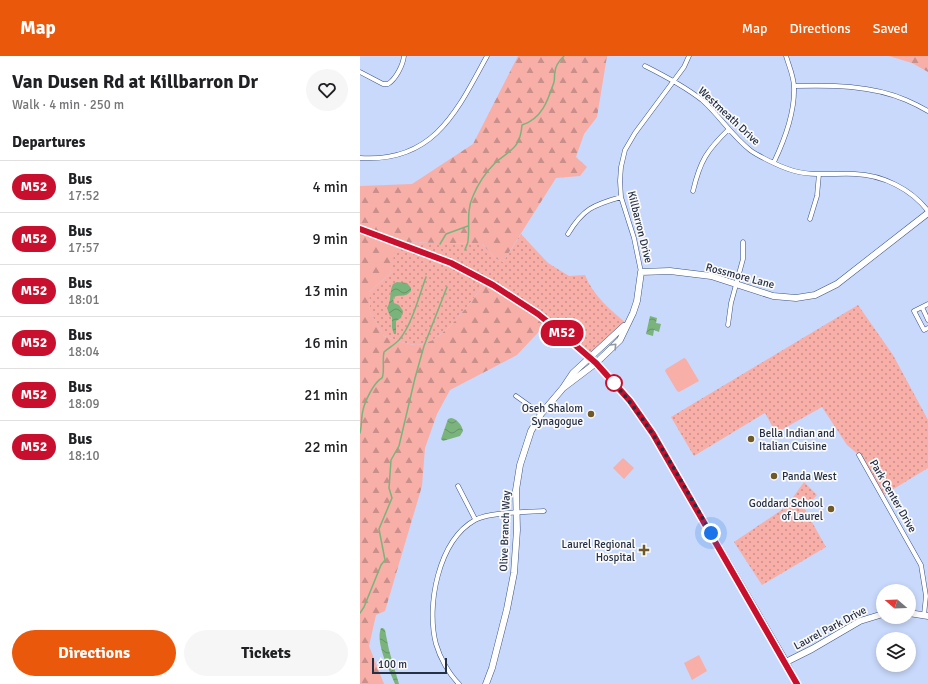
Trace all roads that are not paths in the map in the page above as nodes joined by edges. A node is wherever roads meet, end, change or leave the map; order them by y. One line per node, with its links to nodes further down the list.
1 (404, 56): 6 (street)
2 (487, 56): 11 (street)
3 (689, 56): 7 (street, Killbarron Drive)
4 (786, 56): 8 (street)
5 (645, 66): 7 (street, Westmeath Drive)
6 (360, 72)
7 (674, 80): 10 (street, Westmeath Drive); 15 (street, Killbarron Drive)
8 (794, 86): 9 (street); 12 (street)
9 (928, 111)
10 (729, 129): 12 (street, Westmeath Drive); 14 (street)
11 (360, 158)
12 (774, 162): 13 (street, Westmeath Drive)
13 (819, 174): 16 (street, Westmeath Drive); 17 (street)
14 (693, 191)
15 (621, 197): 19 (street); 21 (street, Killbarron Drive)
16 (928, 212): 22 (street, Rossmore Lane)
17 (810, 219)
18 (360, 229): 29 (street)
19 (568, 234)
20 (743, 242): 22 (street)
21 (641, 272): 22 (street, Rossmore Lane); 26 (street, Killbarron Drive)
22 (736, 284): 27 (street)
23 (928, 304): 24 (street)
24 (922, 307): 25 (street); 28 (street)
25 (928, 320)
26 (627, 324): 29 (street, Killbarron Drive); 30 (street, Killbarron Drive, one-way to 26)
27 (728, 325)
28 (928, 328)
29 (590, 357): 30 (street); 31 (street, Olive Branch Way)
30 (596, 363): 31 (street, Olive Branch Way); 42 (street)
31 (563, 388): 33 (street, Olive Branch Way)
32 (516, 396): 33 (street)
33 (541, 414): 37 (street, Olive Branch Way)
34 (859, 455): 40 (street, Park Center Drive)
35 (458, 486): 38 (street)
36 (544, 511): 37 (street)
37 (516, 512): 38 (street); 44 (street, Olive Branch Way)
38 (475, 519): 43 (street)
39 (916, 614): 40 (street)
40 (926, 615)
41 (876, 616): 42 (street, Laurel Park Drive)
42 (786, 662): 45 (street)
43 (459, 684)
44 (486, 684)
45 (797, 684)

